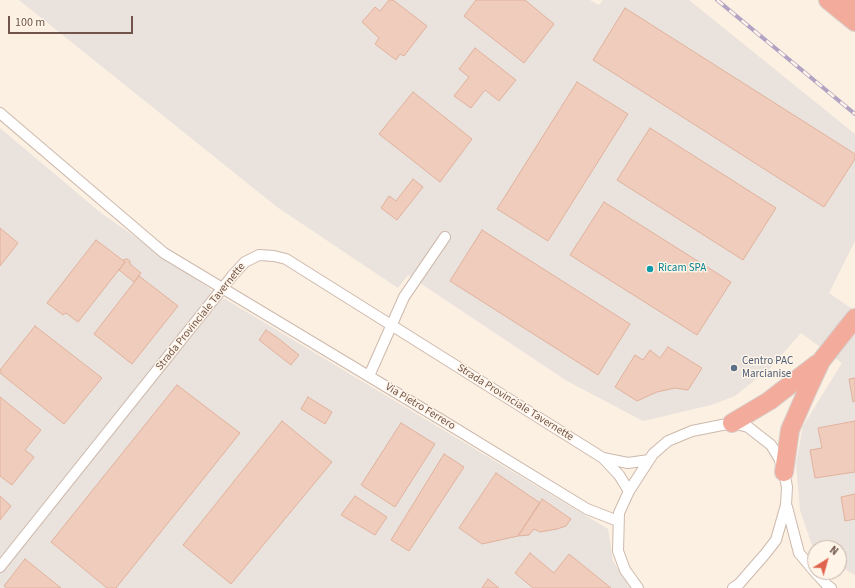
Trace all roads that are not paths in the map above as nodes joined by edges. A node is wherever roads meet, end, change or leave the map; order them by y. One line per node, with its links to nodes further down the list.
1 (828, 0): 2 (highway)
2 (853, 14)
3 (0, 113): 5 (street, Via Pietro Ferrero)
4 (445, 237): 7 (street)
5 (223, 288): 7 (street, Strada Provinciale Tavernette); 9 (street, Via Pietro Ferrero); 18 (street, Strada Provinciale Tavernette)
6 (855, 318): 8 (highway)
7 (392, 326): 9 (street); 11 (street, Strada Provinciale Tavernette)
8 (821, 361): 10 (highway); 13 (highway)
9 (369, 376): 16 (street, Via Pietro Ferrero)
10 (732, 423): 12 (street); 13 (street)
11 (603, 458): 12 (street, Strada Provinciale Tavernette); 14 (street, Strada Provinciale Tavernette)
12 (649, 460): 14 (street)
13 (784, 472): 15 (street)
14 (629, 492): 16 (street)
15 (786, 505): 17 (street); 21 (street)
16 (618, 521): 20 (street)
17 (807, 562)
18 (0, 567)
19 (822, 580): 22 (street)
20 (638, 588)
21 (733, 588)
22 (831, 588)

